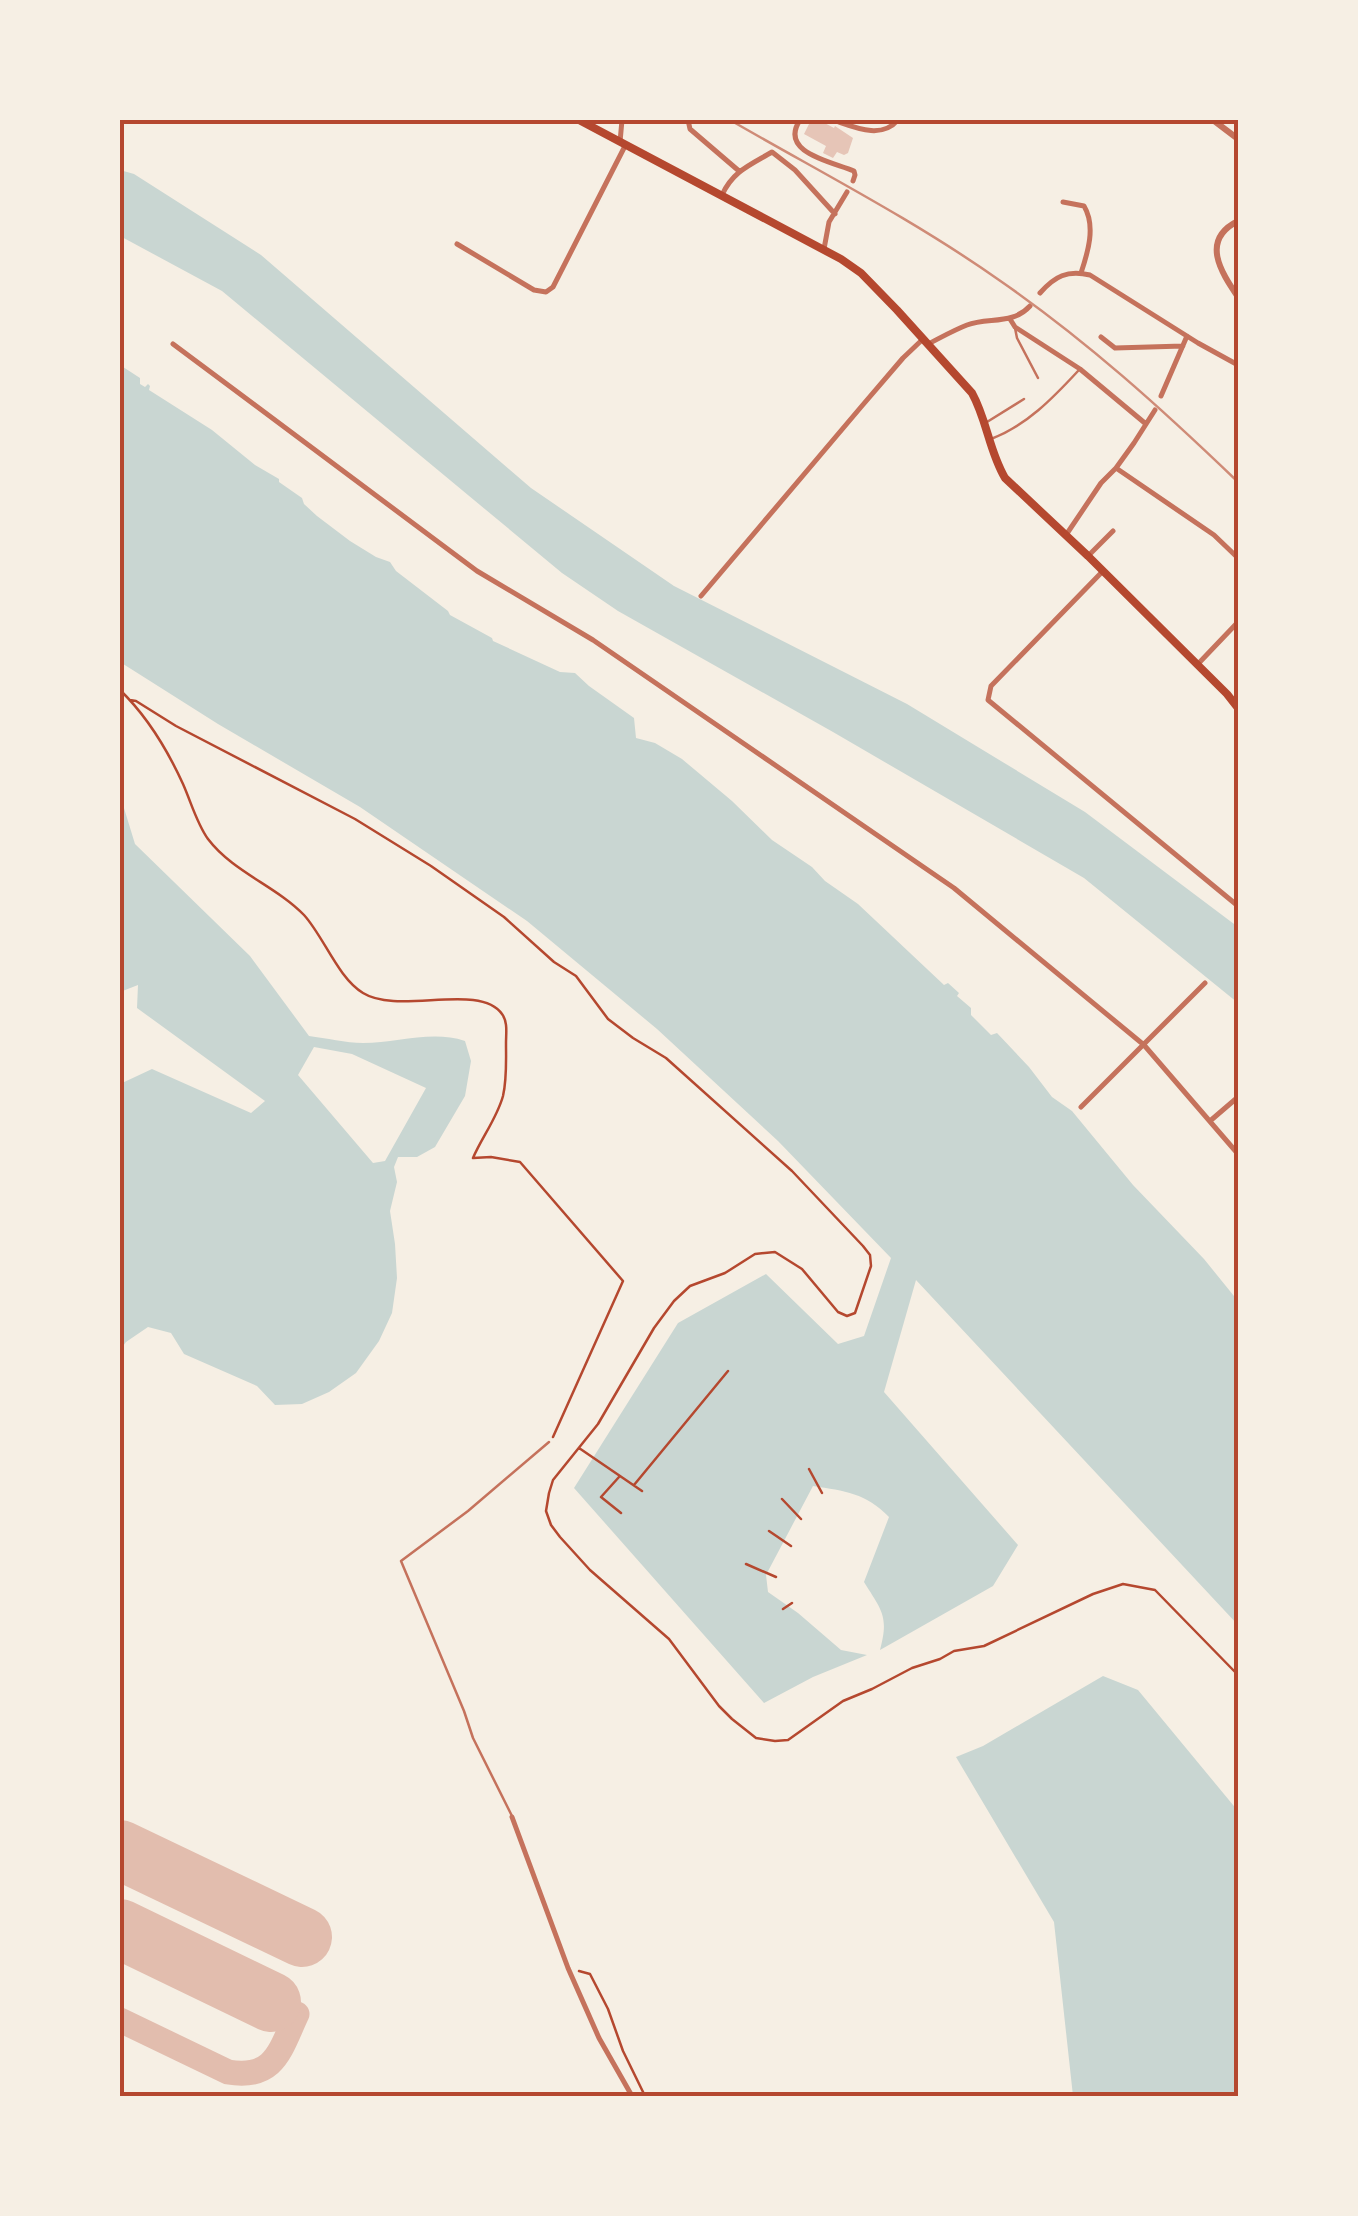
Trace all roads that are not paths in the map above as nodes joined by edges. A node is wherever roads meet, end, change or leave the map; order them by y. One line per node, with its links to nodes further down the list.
1 (579, 120): 9 (main road)
2 (622, 120): 9 (street)
3 (688, 120): 10 (street)
4 (800, 120): 11 (street)
5 (833, 120): 6 (street)
6 (898, 120)
7 (1213, 120): 8 (street)
8 (1238, 139)
9 (622, 144): 13 (main road); 17 (street)
10 (739, 171): 13 (street); 15 (street)
11 (854, 180)
12 (848, 192): 15 (street)
13 (722, 195): 18 (main road)
14 (1063, 202): 19 (street)
15 (835, 214): 18 (street)
16 (1238, 221): 21 (street)
17 (458, 244)
18 (824, 249): 27 (main road)
19 (1081, 273): 20 (street); 25 (street)
20 (1040, 293)
21 (1238, 297)
22 (1030, 306): 23 (street)
23 (1010, 319): 24 (street); 27 (street)
24 (1015, 327): 31 (street); 32 (lane)
25 (1187, 336): 29 (street); 30 (street)
26 (1101, 338): 29 (street)
27 (926, 342): 36 (main road); 45 (street)
28 (173, 344): 51 (street)
29 (1183, 346): 33 (street)
30 (1238, 365)
31 (1080, 369): 37 (street); 38 (lane)
32 (1038, 378)
33 (1161, 396)
34 (1024, 400): 36 (lane)
35 (1154, 410): 37 (street)
36 (985, 423): 38 (main road)
37 (1146, 424): 39 (street)
38 (989, 439): 41 (main road)
39 (1116, 468): 41 (street); 43 (street)
40 (1112, 531): 42 (street)
41 (1066, 535): 42 (main road)
42 (1088, 556): 44 (main road)
43 (1238, 558)
44 (1103, 571): 47 (main road); 49 (street)
45 (701, 596)
46 (1238, 622): 47 (street)
47 (1198, 665): 48 (main road)
48 (1238, 708)
49 (1238, 906)
50 (1205, 983): 51 (street)
51 (1144, 1045): 53 (street); 54 (street)
52 (1238, 1097): 54 (street)
53 (1081, 1108)
54 (1210, 1120): 55 (street)
55 (1238, 1154)
56 (550, 1442): 57 (lane)
57 (512, 1817): 58 (street)
58 (632, 2096)

